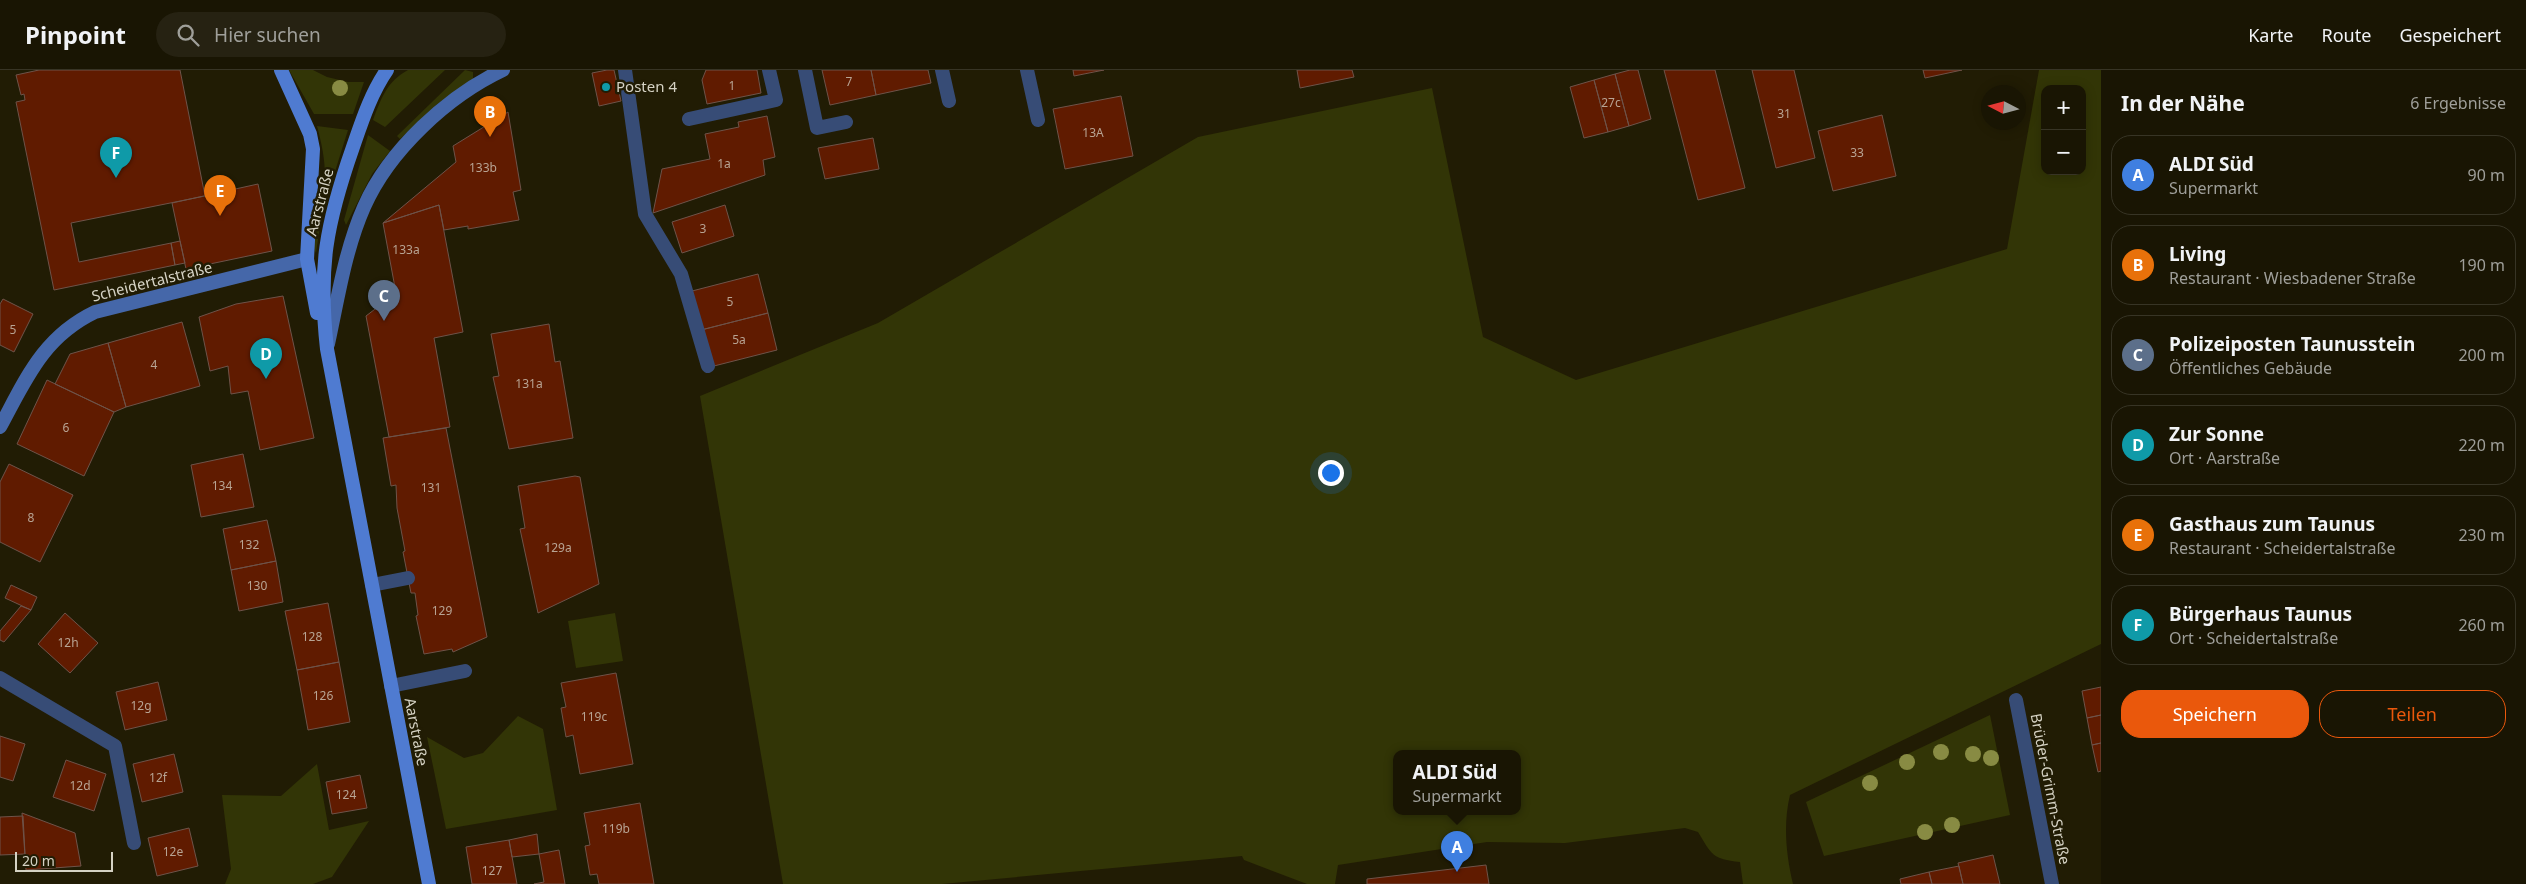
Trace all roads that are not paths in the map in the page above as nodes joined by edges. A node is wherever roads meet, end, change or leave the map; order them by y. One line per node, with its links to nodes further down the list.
1 (281, 70): 13 (main road, Aarstraße)
2 (387, 70): 14 (main road, Aarstraße)
3 (503, 70): 14 (main road)
4 (625, 70): 15 (street)
5 (769, 70): 10 (street)
6 (806, 70): 12 (street)
7 (942, 70): 9 (street)
8 (1027, 70): 11 (street)
9 (949, 101)
10 (689, 119)
11 (1038, 120)
12 (846, 122)
13 (307, 260): 14 (main road, Aarstraße); 16 (main road, Scheidertalstraße)
14 (327, 350): 18 (main road, Aarstraße)
15 (708, 366)
16 (0, 427)
17 (408, 578): 18 (street)
18 (372, 585): 21 (main road, Aarstraße)
19 (465, 671): 21 (street)
20 (0, 678): 23 (street)
21 (391, 686): 24 (main road, Aarstraße)
22 (2016, 700): 25 (street, Brüder-Grimm-Straße)
23 (134, 843)
24 (429, 884)
25 (2052, 884)

